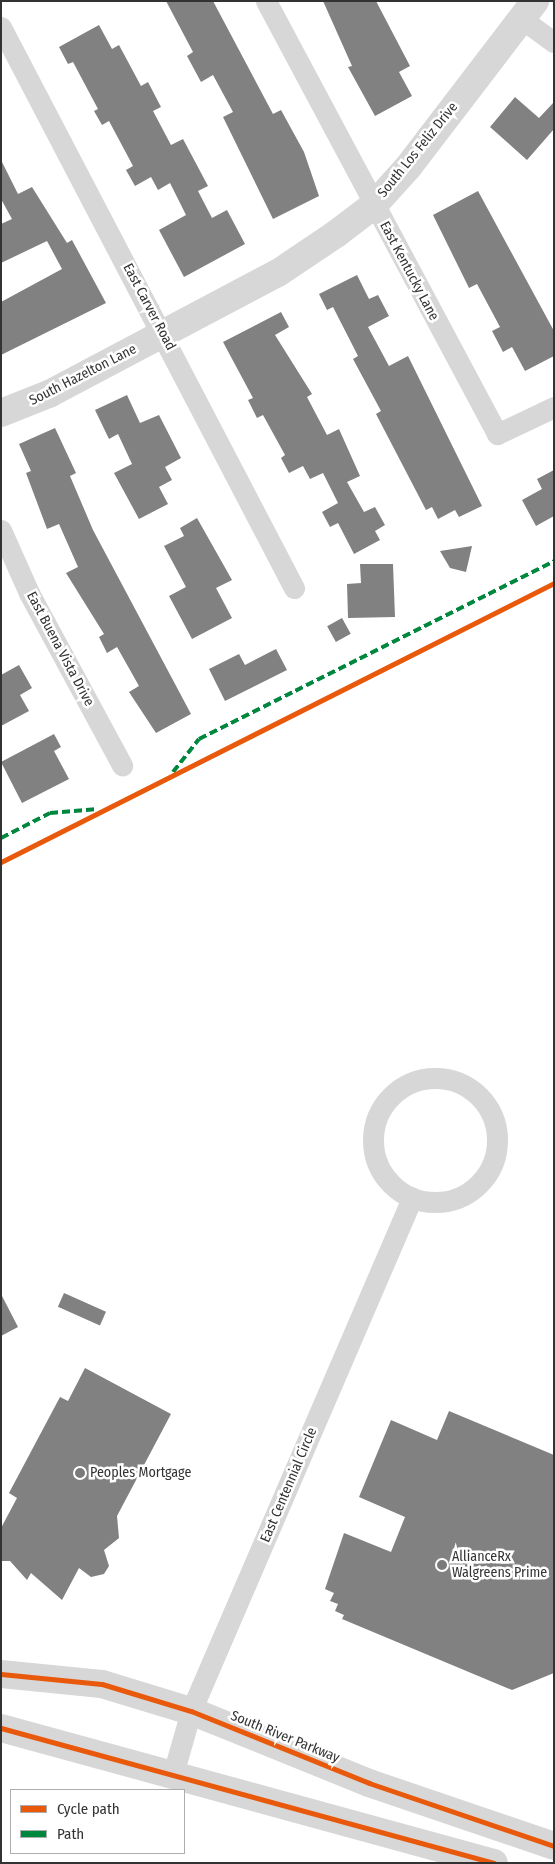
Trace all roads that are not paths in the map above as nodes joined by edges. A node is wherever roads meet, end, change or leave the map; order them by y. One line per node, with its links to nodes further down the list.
1 (266, 1): 5 (street, East Kentucky Lane)
2 (529, 10): 4 (street, South Los Feliz Drive); 5 (street, South Los Feliz Drive)
3 (1, 27): 6 (street, East Carver Road)
4 (554, 42)
5 (374, 205): 6 (street, South Los Feliz Drive); 7 (street, East Kentucky Lane)
6 (164, 334): 8 (street, South Hazelton Lane); 10 (street, East Carver Road)
7 (554, 406)
8 (1, 413)
9 (1, 530): 11 (street, East Buena Vista Drive)
10 (294, 588)
11 (122, 765)
12 (412, 1198): 12 (street); 14 (street, East Centennial Circle)
13 (1, 1674): 14 (street, South River Parkway)
14 (191, 1711): 16 (street, East Centennial Circle); 17 (street, South River Parkway)
15 (1, 1728): 16 (street)
16 (173, 1774): 18 (street)
17 (554, 1846)
18 (494, 1863)

